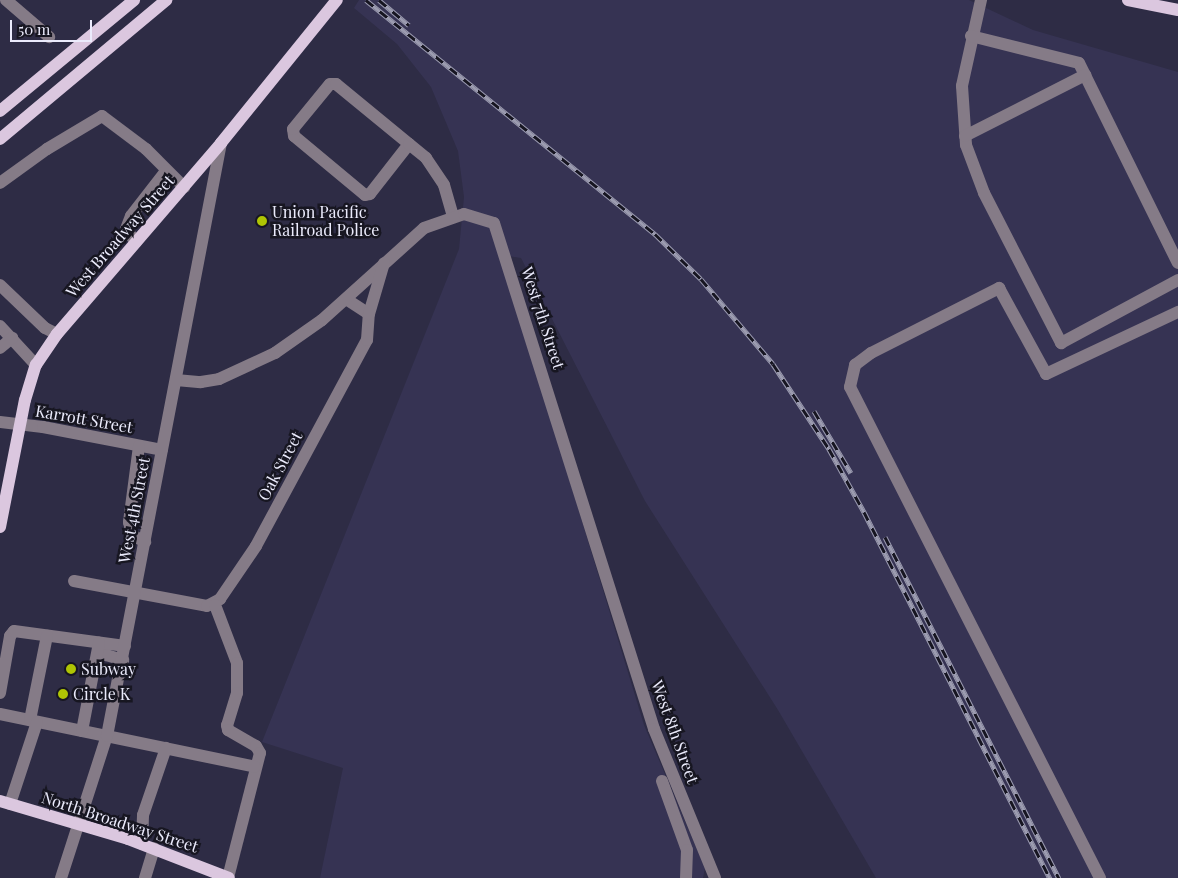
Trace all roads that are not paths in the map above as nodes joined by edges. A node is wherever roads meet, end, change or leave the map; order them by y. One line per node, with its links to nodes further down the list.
1 (134, 0): 11 (main road)
2 (166, 0): 13 (main road)
3 (336, 0): 14 (main road, West Broadway Street)
4 (1128, 0): 7 (main road)
5 (4, 1): 9 (street)
6 (980, 4): 8 (street)
7 (1173, 6)
8 (972, 36): 10 (street); 12 (street)
9 (50, 37)
10 (1085, 75): 12 (street); 22 (street)
11 (0, 111)
12 (965, 136): 23 (street)
13 (0, 139)
14 (221, 143): 18 (main road, West Broadway Street); 33 (street, West 4th Street)
15 (409, 144): 15 (street); 19 (street)
16 (166, 171): 17 (street); 18 (street); 20 (street)
17 (0, 183)
18 (184, 187): 20 (main road, West Broadway Street)
19 (453, 217): 21 (street, West 7th Street); 42 (street, West 7th Street)
20 (136, 242): 29 (main road, West Broadway Street)
21 (384, 263): 25 (street, West 7th Street); 27 (street, Oak Street)
22 (1178, 263)
23 (1178, 280)
24 (0, 285): 29 (street)
25 (346, 299): 27 (street); 33 (street)
26 (1178, 312): 65 (street)
27 (369, 314): 43 (street, Oak Street)
28 (0, 326): 30 (street)
29 (57, 334): 32 (main road, West Broadway Street)
30 (12, 338): 31 (street); 32 (street)
31 (0, 348)
32 (36, 365): 35 (main road, West Broadway Street)
33 (176, 380): 37 (street, West 4th Street)
34 (0, 422): 35 (street, Karrott Street)
35 (21, 424): 36 (street, Karrott Street); 38 (main road, West Broadway Street)
36 (139, 446): 37 (street, Karrott Street); 39 (street)
37 (162, 450): 39 (street, West 4th Street)
38 (0, 526)
39 (145, 542): 41 (street, West 4th Street)
40 (74, 581): 41 (street)
41 (135, 593): 43 (street); 47 (street, West 4th Street)
42 (613, 594): 64 (street, West 8th Street)
43 (215, 605): 55 (street)
44 (47, 636): 45 (street); 46 (street); 51 (street)
45 (4, 643): 49 (street)
46 (99, 643): 47 (street); 48 (street); 52 (street)
47 (125, 646): 48 (street, West 4th Street)
48 (123, 660): 53 (street, West 4th Street)
49 (0, 691)
50 (0, 714): 51 (street)
51 (34, 721): 52 (street); 57 (street)
52 (82, 731): 53 (street)
53 (107, 736): 54 (street); 58 (street, West 4th Street)
54 (166, 748): 55 (street); 59 (street)
55 (255, 767): 62 (street)
56 (662, 781): 63 (street)
57 (5, 802): 58 (main road, North Broadway Street)
58 (79, 824): 59 (main road, North Broadway Street); 60 (street, West 4th Street)
59 (148, 846): 61 (street); 62 (main road, North Broadway Street)
60 (61, 878)
61 (145, 878)
62 (228, 878)
63 (686, 878)
64 (715, 878)
65 (1100, 878)

